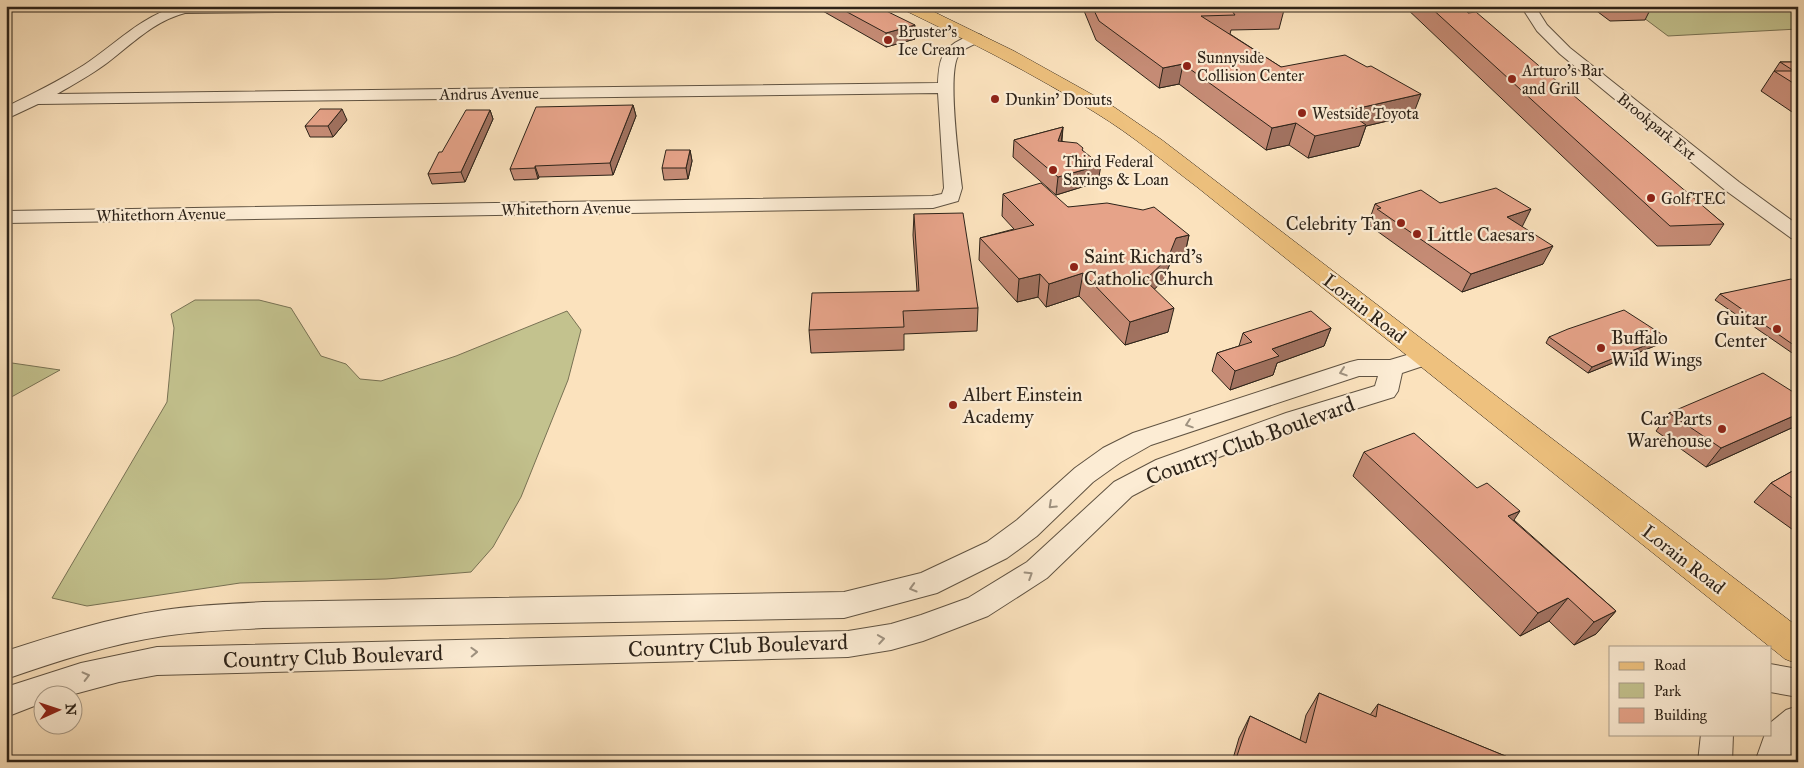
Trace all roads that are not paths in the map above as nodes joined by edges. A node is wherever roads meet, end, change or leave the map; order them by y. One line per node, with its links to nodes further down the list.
1 (456, 6): 6 (street)
2 (908, 6): 4 (main road, Lorain Road)
3 (1528, 6): 9 (street, Brookpark Ext)
4 (976, 38): 5 (street, Whitethorn Avenue); 10 (main road, Lorain Road)
5 (945, 88): 6 (street, Andrus Avenue); 8 (street, Whitethorn Avenue)
6 (33, 99): 7 (street)
7 (6, 114)
8 (6, 217)
9 (1798, 234)
10 (1427, 357): 11 (street, Country Club Boulevard); 12 (main road, Lorain Road)
11 (1392, 368): 13 (street, Country Club Boulevard, one-way to 13); 14 (street, Country Club Boulevard, one-way to 11)
12 (1798, 648)
13 (6, 665)
14 (6, 702)
15 (1798, 721): 18 (street)
16 (1717, 736): 17 (street)
17 (1715, 762)
18 (1772, 762)

